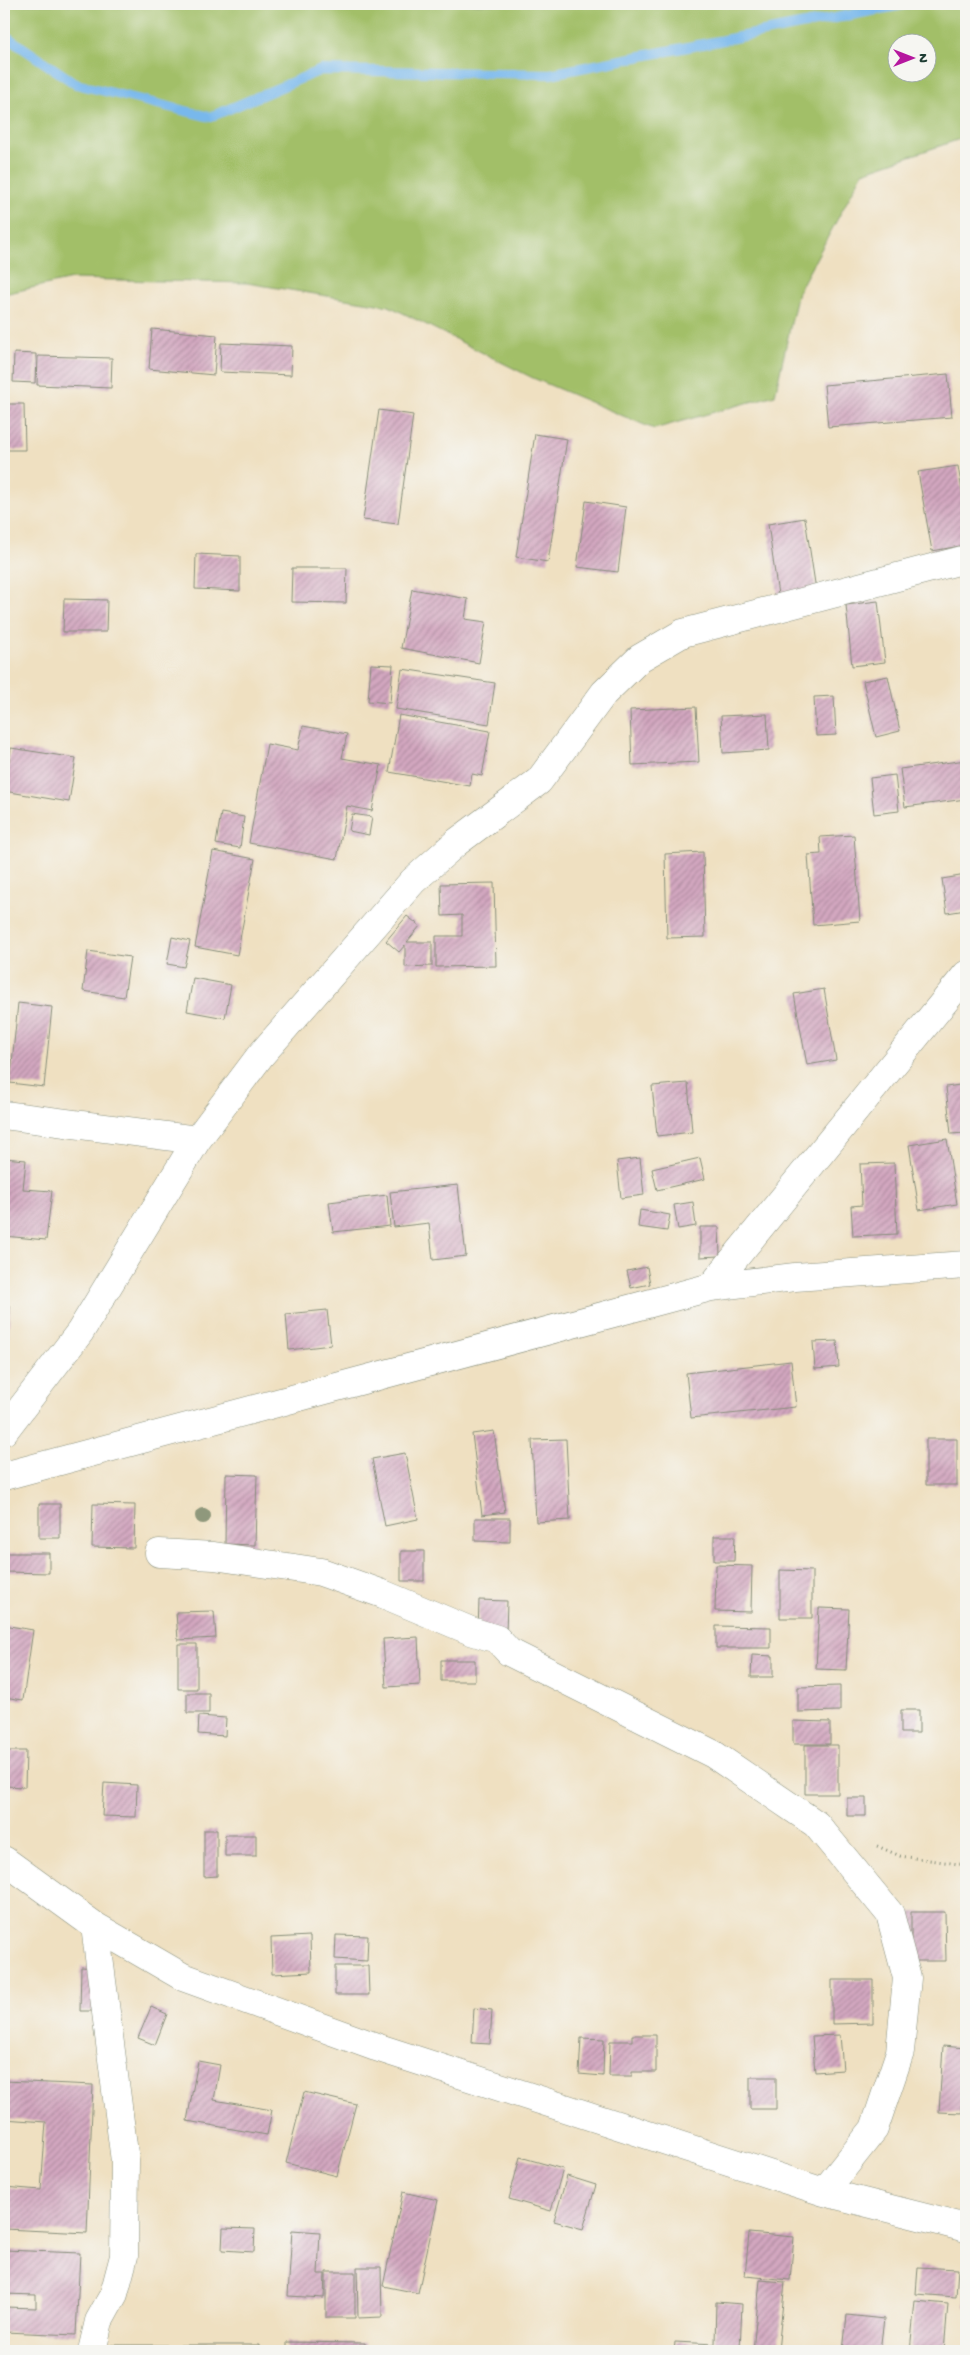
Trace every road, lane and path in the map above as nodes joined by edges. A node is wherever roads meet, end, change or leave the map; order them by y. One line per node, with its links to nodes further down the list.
1 (966, 559): 4 (street)
2 (966, 976): 6 (street)
3 (4, 1115): 4 (street)
4 (196, 1140): 7 (street)
5 (966, 1265): 6 (street)
6 (711, 1287): 8 (street)
7 (4, 1431)
8 (4, 1476)
9 (159, 1553): 14 (street)
10 (873, 1844): 12 (path)
11 (4, 1860): 13 (street)
12 (966, 1865)
13 (95, 1926): 14 (street); 16 (street)
14 (824, 2192): 15 (street)
15 (966, 2228)
16 (92, 2351)

